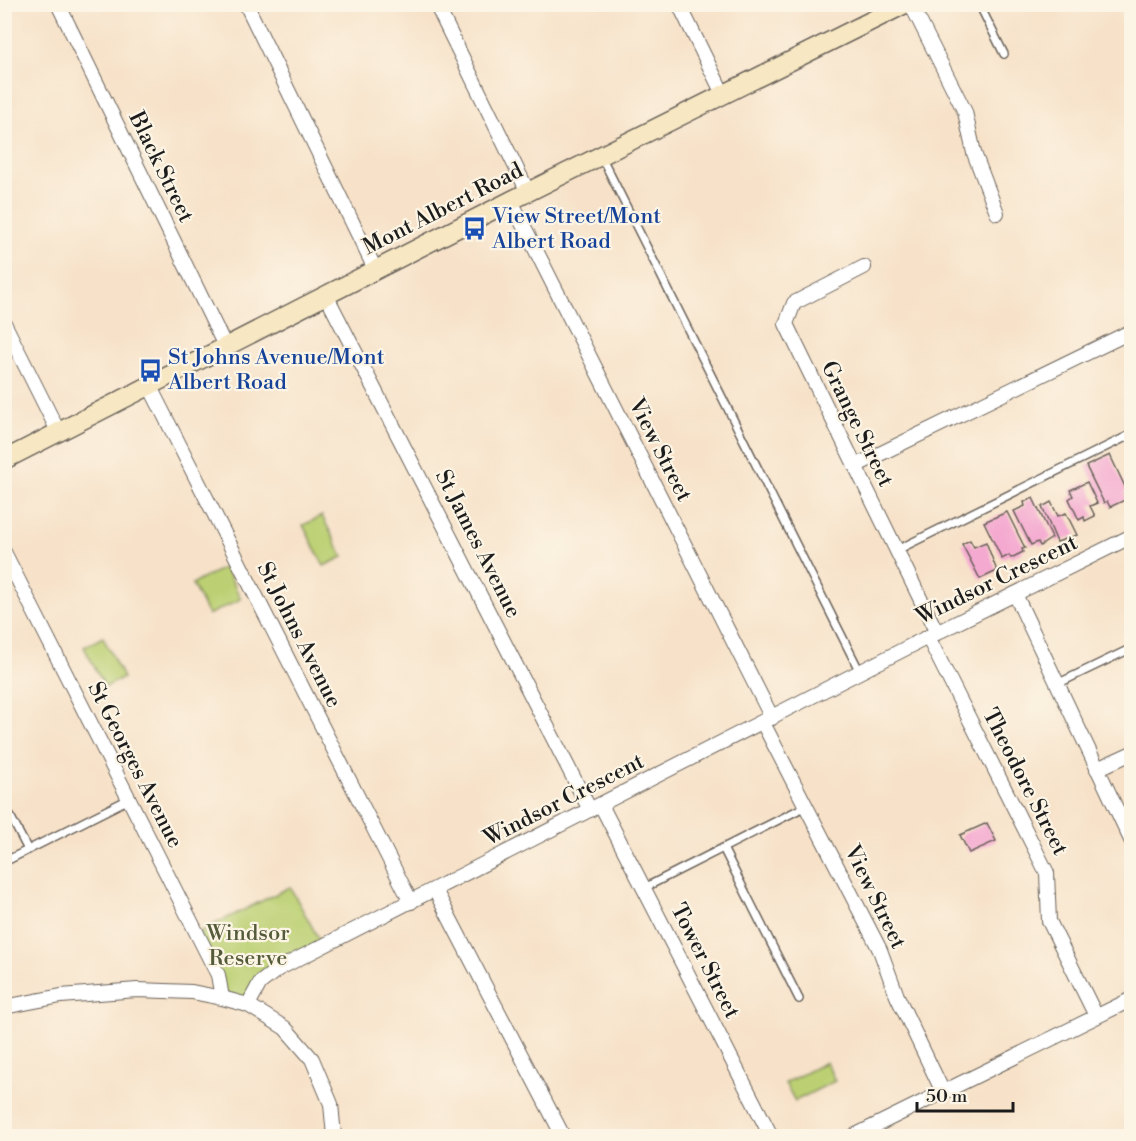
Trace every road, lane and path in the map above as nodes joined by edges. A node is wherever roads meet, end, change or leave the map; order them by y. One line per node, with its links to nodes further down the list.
1 (58, 4): 20 (street, Black Street)
2 (246, 4): 16 (street)
3 (436, 4): 12 (street)
4 (679, 4): 10 (street)
5 (905, 4): 8 (main road, Mont Albert Road)
6 (911, 4): 14 (street)
7 (979, 4): 9 (lane)
8 (886, 8): 10 (main road, Mont Albert Road)
9 (1004, 54)
10 (723, 94): 11 (main road, Mont Albert Road)
11 (601, 156): 12 (main road, Mont Albert Road); 32 (lane)
12 (528, 192): 13 (main road, Mont Albert Road)
13 (511, 201): 16 (main road, Mont Albert Road); 34 (street, View Street)
14 (997, 213)
15 (864, 267): 25 (street, Grange Street)
16 (376, 271): 17 (main road, Mont Albert Road)
17 (327, 297): 20 (main road, Mont Albert Road); 40 (street, St James Avenue)
18 (4, 323): 22 (street)
19 (1131, 331): 25 (street)
20 (226, 348): 21 (main road, Mont Albert Road)
21 (150, 387): 22 (main road, Mont Albert Road); 47 (street, St Johns Avenue)
22 (58, 433): 24 (main road, Mont Albert Road)
23 (1131, 434): 27 (lane)
24 (4, 460)
25 (855, 466): 27 (street, Grange Street)
26 (1131, 536): 29 (street, Windsor Crescent)
27 (896, 551): 30 (street, Grange Street)
28 (4, 552): 37 (street, St Georges Avenue)
29 (1015, 594): 30 (street, Windsor Crescent); 33 (street)
30 (932, 635): 32 (street, Windsor Crescent); 53 (street, Theodore Street)
31 (1131, 648): 33 (lane)
32 (860, 672): 34 (street, Windsor Crescent)
33 (1057, 684): 36 (street)
34 (767, 720): 39 (street, View Street); 40 (street, Windsor Crescent)
35 (1131, 753): 36 (street)
36 (1097, 769): 41 (street)
37 (129, 799): 43 (lane); 48 (street, St Georges Avenue)
38 (4, 804): 43 (lane)
39 (806, 806): 42 (lane); 54 (street, View Street)
40 (596, 808): 45 (street, Tower Street); 46 (street, Windsor Crescent)
41 (1131, 842)
42 (723, 848): 45 (lane); 49 (lane)
43 (28, 850): 44 (lane)
44 (4, 862)
45 (644, 888): 57 (street, Tower Street)
46 (435, 890): 47 (street, Windsor Crescent); 56 (street)
47 (411, 902): 51 (street, Windsor Crescent)
48 (222, 998): 51 (street); 52 (street)
49 (799, 999)
50 (1131, 999): 53 (street)
51 (248, 1005): 55 (street)
52 (4, 1007)
53 (1096, 1016): 54 (street)
54 (943, 1092): 58 (street)
55 (334, 1137)
56 (563, 1137)
57 (771, 1137)
58 (854, 1137)

